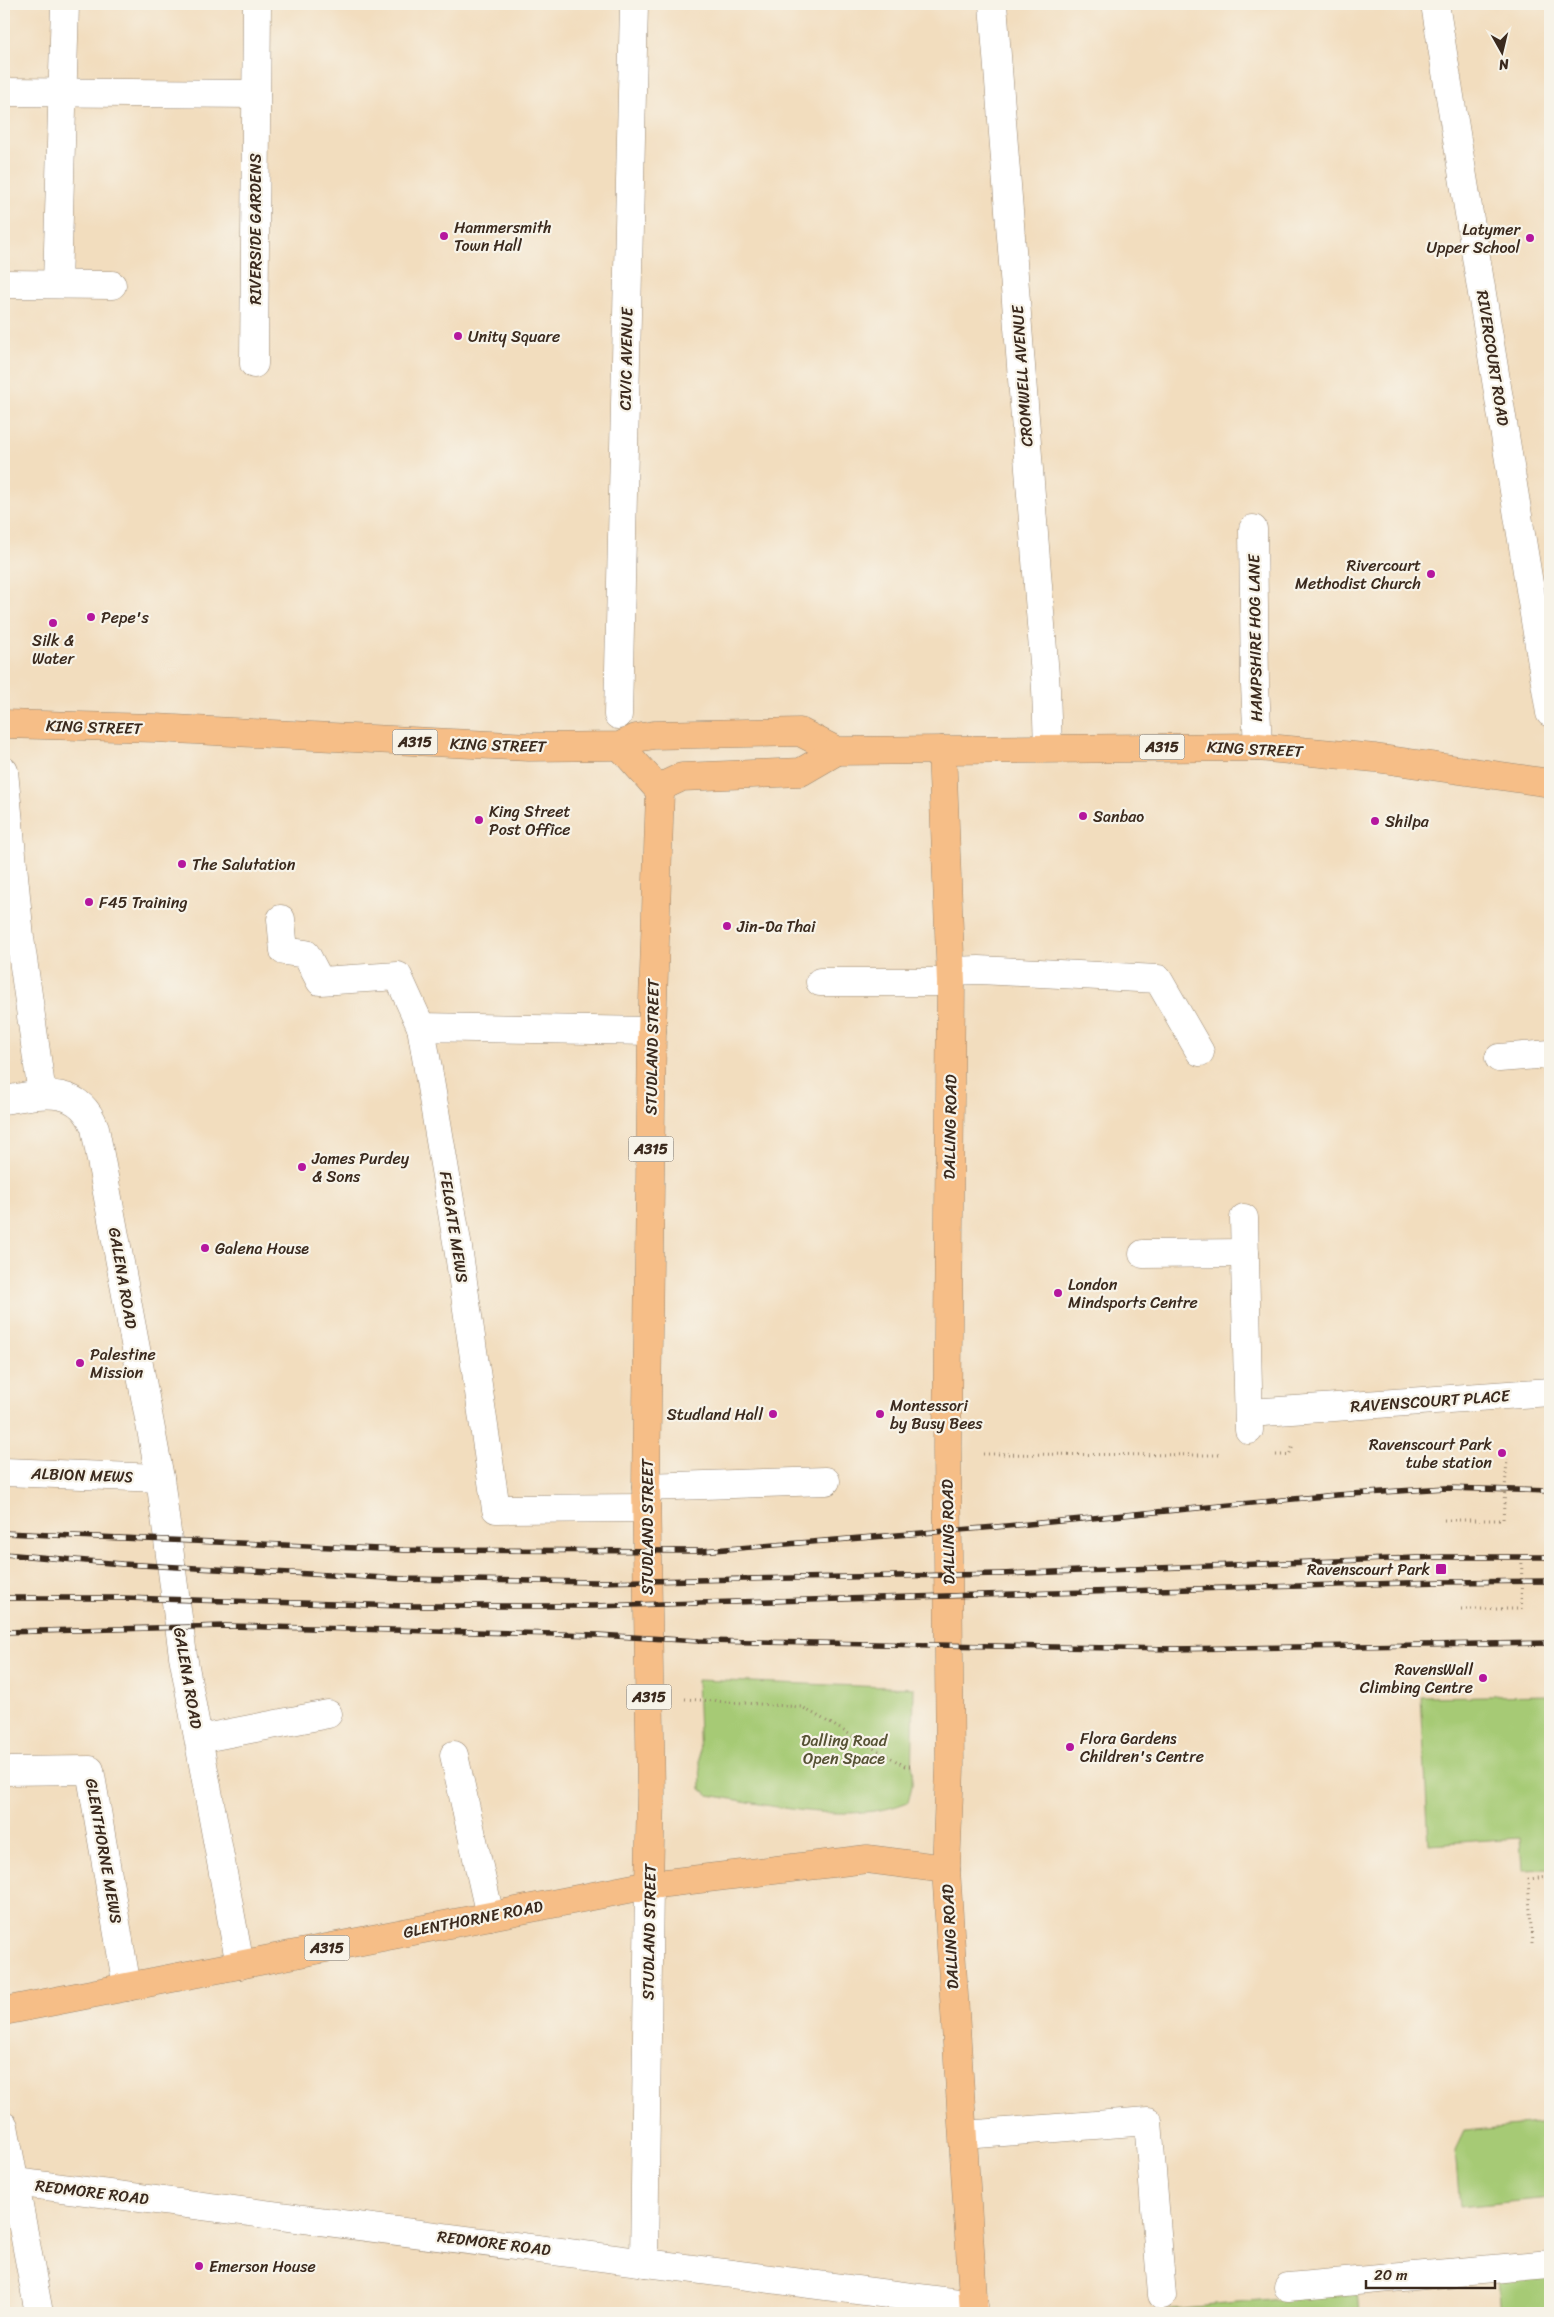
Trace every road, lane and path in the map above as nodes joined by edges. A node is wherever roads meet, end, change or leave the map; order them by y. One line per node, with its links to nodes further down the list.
1 (65, 4): 7 (street)
2 (257, 4): 8 (street, RIVERSIDE GARDENS)
3 (634, 4): 15 (street, CIVIC AVENUE)
4 (993, 4): 19 (street, CROMWELL AVENUE)
5 (1435, 4): 14 (street, RIVERCOURT ROAD)
6 (4, 92): 7 (street)
7 (64, 92): 8 (street); 10 (street)
8 (256, 94): 12 (street, RIVERSIDE GARDENS)
9 (4, 284): 10 (street)
10 (57, 284): 11 (street)
11 (112, 285)
12 (254, 364)
13 (1252, 529): 18 (street, HAMPSHIRE HOG LANE)
14 (1550, 713)
15 (618, 715)
16 (4, 724): 17 (main road, KING STREET / A315)
17 (620, 746): 21 (main road, KING STREET / A315); 25 (main road)
18 (1258, 747): 19 (main road, KING STREET / A315); 24 (main road, KING STREET / A315)
19 (1048, 748): 20 (main road, KING STREET / A315)
20 (942, 750): 21 (main road, KING STREET / A315); 28 (main road, DALLING ROAD)
21 (837, 751): 25 (main road, KING STREET / A315)
22 (4, 771): 27 (street)
23 (1550, 779): 24 (street)
24 (1550, 783)
25 (660, 791): 31 (main road, STUDLAND STREET / A315)
26 (281, 920): 30 (street)
27 (12, 938): 35 (street)
28 (951, 976): 29 (street); 32 (street); 59 (main road, DALLING ROAD)
29 (820, 982)
30 (421, 1026): 31 (street); 49 (street, FELGATE MEWS)
31 (652, 1032): 49 (main road, STUDLAND STREET / A315)
32 (1200, 1052)
33 (1550, 1054): 34 (street)
34 (1499, 1058)
35 (42, 1094): 36 (street, GALENA ROAD); 47 (street, GALENA ROAD)
36 (4, 1100)
37 (1244, 1218): 38 (street)
38 (1245, 1253): 39 (street); 41 (street, RAVENSCOURT PLACE)
39 (1143, 1254)
40 (1550, 1392): 41 (street, RAVENSCOURT PLACE)
41 (1311, 1409): 44 (path)
42 (974, 1454): 43 (path)
43 (1230, 1455)
44 (1270, 1455)
45 (1507, 1458): 50 (path)
46 (4, 1472): 47 (street, ALBION MEWS)
47 (160, 1478): 55 (street, GALENA ROAD)
48 (826, 1481): 49 (street)
49 (646, 1497): 61 (main road, STUDLAND STREET / A315)
50 (1444, 1520)
51 (1522, 1554): 52 (path)
52 (1460, 1609)
53 (679, 1699): 57 (path)
54 (328, 1714): 55 (street)
55 (199, 1739): 64 (street, GALENA ROAD)
56 (454, 1755): 62 (street)
57 (919, 1767)
58 (4, 1771): 65 (street, GLENTHORNE MEWS)
59 (946, 1869): 61 (main road, GLENTHORNE ROAD); 68 (main road, DALLING ROAD)
60 (1550, 1878): 63 (path)
61 (649, 1885): 62 (main road, GLENTHORNE ROAD / A315); 70 (street, STUDLAND STREET)
62 (490, 1916): 64 (main road, GLENTHORNE ROAD / A315)
63 (1532, 1944)
64 (240, 1965): 65 (main road, GLENTHORNE ROAD / A315)
65 (128, 1987): 66 (main road, GLENTHORNE ROAD / A315)
66 (4, 2012)
67 (4, 2126): 69 (street)
68 (964, 2135): 73 (street); 74 (main road, DALLING ROAD)
69 (15, 2182): 70 (street, REDMORE ROAD); 75 (street)
70 (644, 2262): 74 (street, REDMORE ROAD)
71 (1550, 2264): 72 (street)
72 (1288, 2287)
73 (1162, 2296)
74 (974, 2309)
75 (39, 2313)

